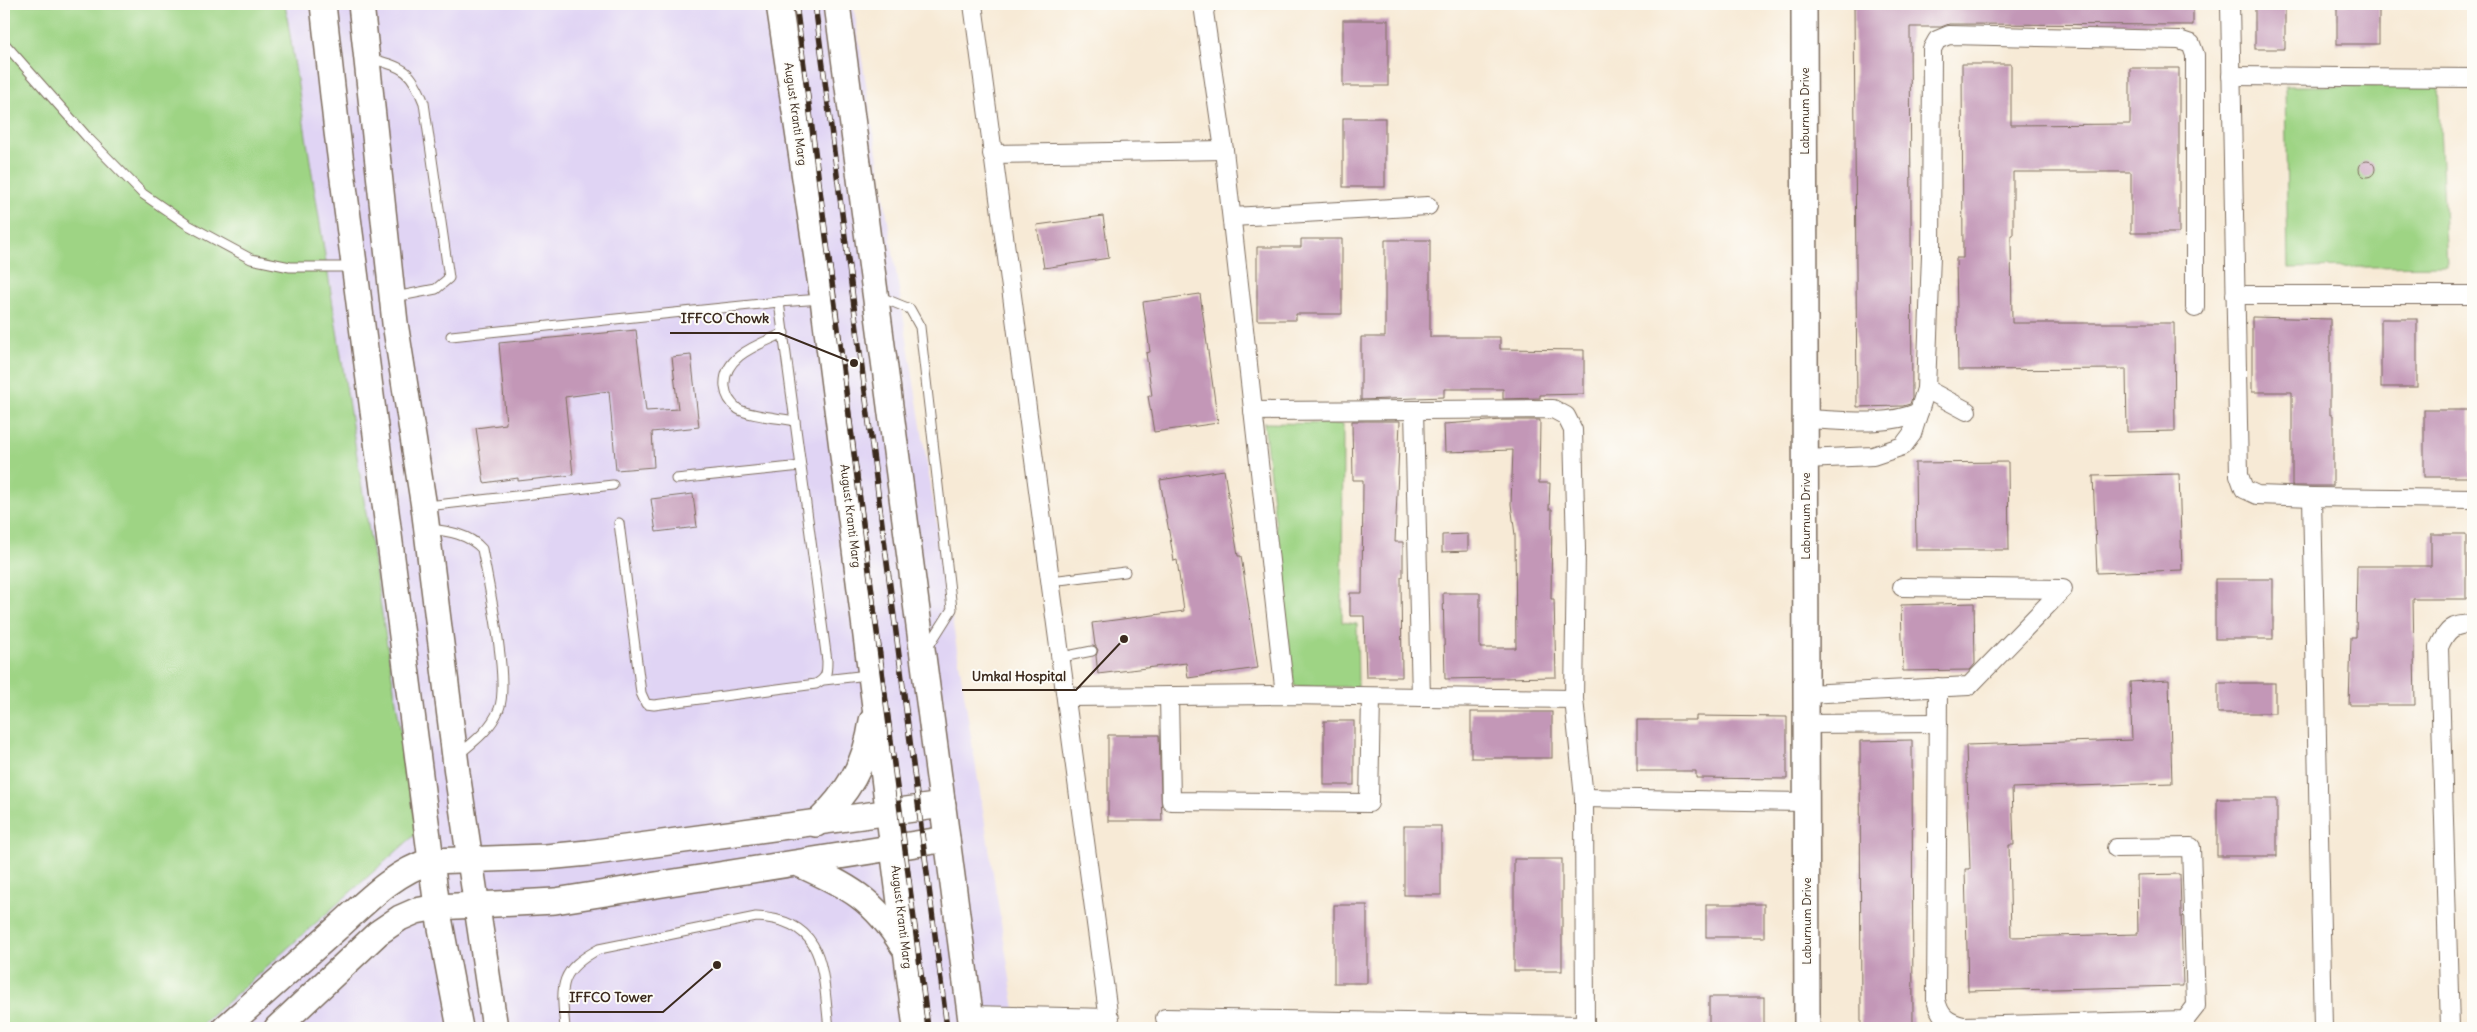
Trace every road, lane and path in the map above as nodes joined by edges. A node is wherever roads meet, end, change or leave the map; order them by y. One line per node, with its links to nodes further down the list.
1 (323, 4): 17 (street)
2 (361, 4): 10 (street)
3 (780, 4): 22 (street, August Kranti Marg)
4 (837, 4): 18 (street)
5 (973, 4): 14 (street)
6 (1206, 4): 13 (street)
7 (1804, 4): 32 (street, Laburnum Drive)
8 (2230, 4): 11 (street)
9 (4, 43): 17 (lane)
10 (367, 57): 21 (street); 21 (lane)
11 (2231, 76): 12 (street); 19 (street)
12 (2473, 78)
13 (1224, 150): 14 (street); 16 (street)
14 (992, 154): 43 (street)
15 (1428, 206): 16 (street)
16 (1232, 217): 29 (street)
17 (356, 267): 72 (street)
18 (876, 295): 47 (street); 47 (lane)
19 (2235, 295): 20 (street); 38 (street)
20 (2473, 295)
21 (392, 297): 40 (street)
22 (823, 299): 23 (lane); 49 (street, August Kranti Marg)
23 (779, 302): 25 (lane); 26 (lane)
24 (2195, 308): 27 (street)
25 (784, 334): 33 (lane); 33 (lane)
26 (451, 336)
27 (1926, 389): 30 (street); 31 (street)
28 (1414, 410): 29 (street); 57 (street); 58 (street)
29 (1254, 411): 53 (street)
30 (1967, 411)
31 (1918, 412): 32 (street); 34 (street)
32 (1805, 419): 34 (street, Laburnum Drive)
33 (795, 421): 35 (lane)
34 (1805, 459): 52 (street, Laburnum Drive)
35 (801, 466): 36 (lane); 50 (lane)
36 (676, 479)
37 (612, 485): 40 (lane)
38 (2312, 497): 39 (street); 91 (street)
39 (2473, 499)
40 (425, 518): 62 (street); 62 (lane)
41 (619, 523): 50 (lane)
42 (1125, 572): 43 (lane)
43 (1051, 581): 48 (street)
44 (1902, 587): 51 (street)
45 (2473, 624): 92 (street)
46 (1092, 652): 48 (lane)
47 (923, 654): 65 (street)
48 (1062, 657): 55 (street)
49 (871, 674): 50 (lane); 59 (street, August Kranti Marg)
50 (824, 680)
51 (1938, 687): 52 (street); 60 (street)
52 (1806, 694): 61 (street, Laburnum Drive)
53 (1286, 695): 54 (street); 56 (street)
54 (1169, 696): 55 (street); 56 (street)
55 (1068, 697): 80 (street)
56 (1372, 697): 57 (street)
57 (1421, 697): 58 (street)
58 (1574, 699): 63 (street)
59 (874, 700): 66 (street, August Kranti Marg); 67 (street)
60 (1938, 723): 61 (street); 78 (street)
61 (1806, 724): 64 (street, Laburnum Drive)
62 (455, 757): 71 (street)
63 (1584, 798): 64 (street); 82 (street)
64 (1806, 802): 90 (street, Laburnum Drive)
65 (943, 805): 66 (street); 68 (street)
66 (889, 812): 67 (street); 69 (street, August Kranti Marg)
67 (816, 824): 71 (street)
68 (947, 839): 69 (street); 79 (street)
69 (893, 847): 73 (street); 76 (street, August Kranti Marg)
70 (2116, 848): 78 (street)
71 (471, 860): 72 (street); 74 (street)
72 (432, 861): 75 (street); 83 (street)
73 (799, 864): 74 (street); 76 (street)
74 (478, 905): 75 (street); 86 (street)
75 (437, 907): 84 (street); 85 (street)
76 (906, 950): 89 (street, August Kranti Marg)
77 (1165, 1018): 81 (street)
78 (1939, 1021)
79 (972, 1022): 80 (street)
80 (1110, 1023)
81 (1320, 1025): 82 (street)
82 (1585, 1027)
83 (225, 1028)
84 (276, 1028)
85 (460, 1028)
86 (495, 1028)
87 (565, 1028): 88 (lane)
88 (830, 1028)
89 (916, 1028)
90 (1807, 1028)
91 (2323, 1028)
92 (2450, 1028)

